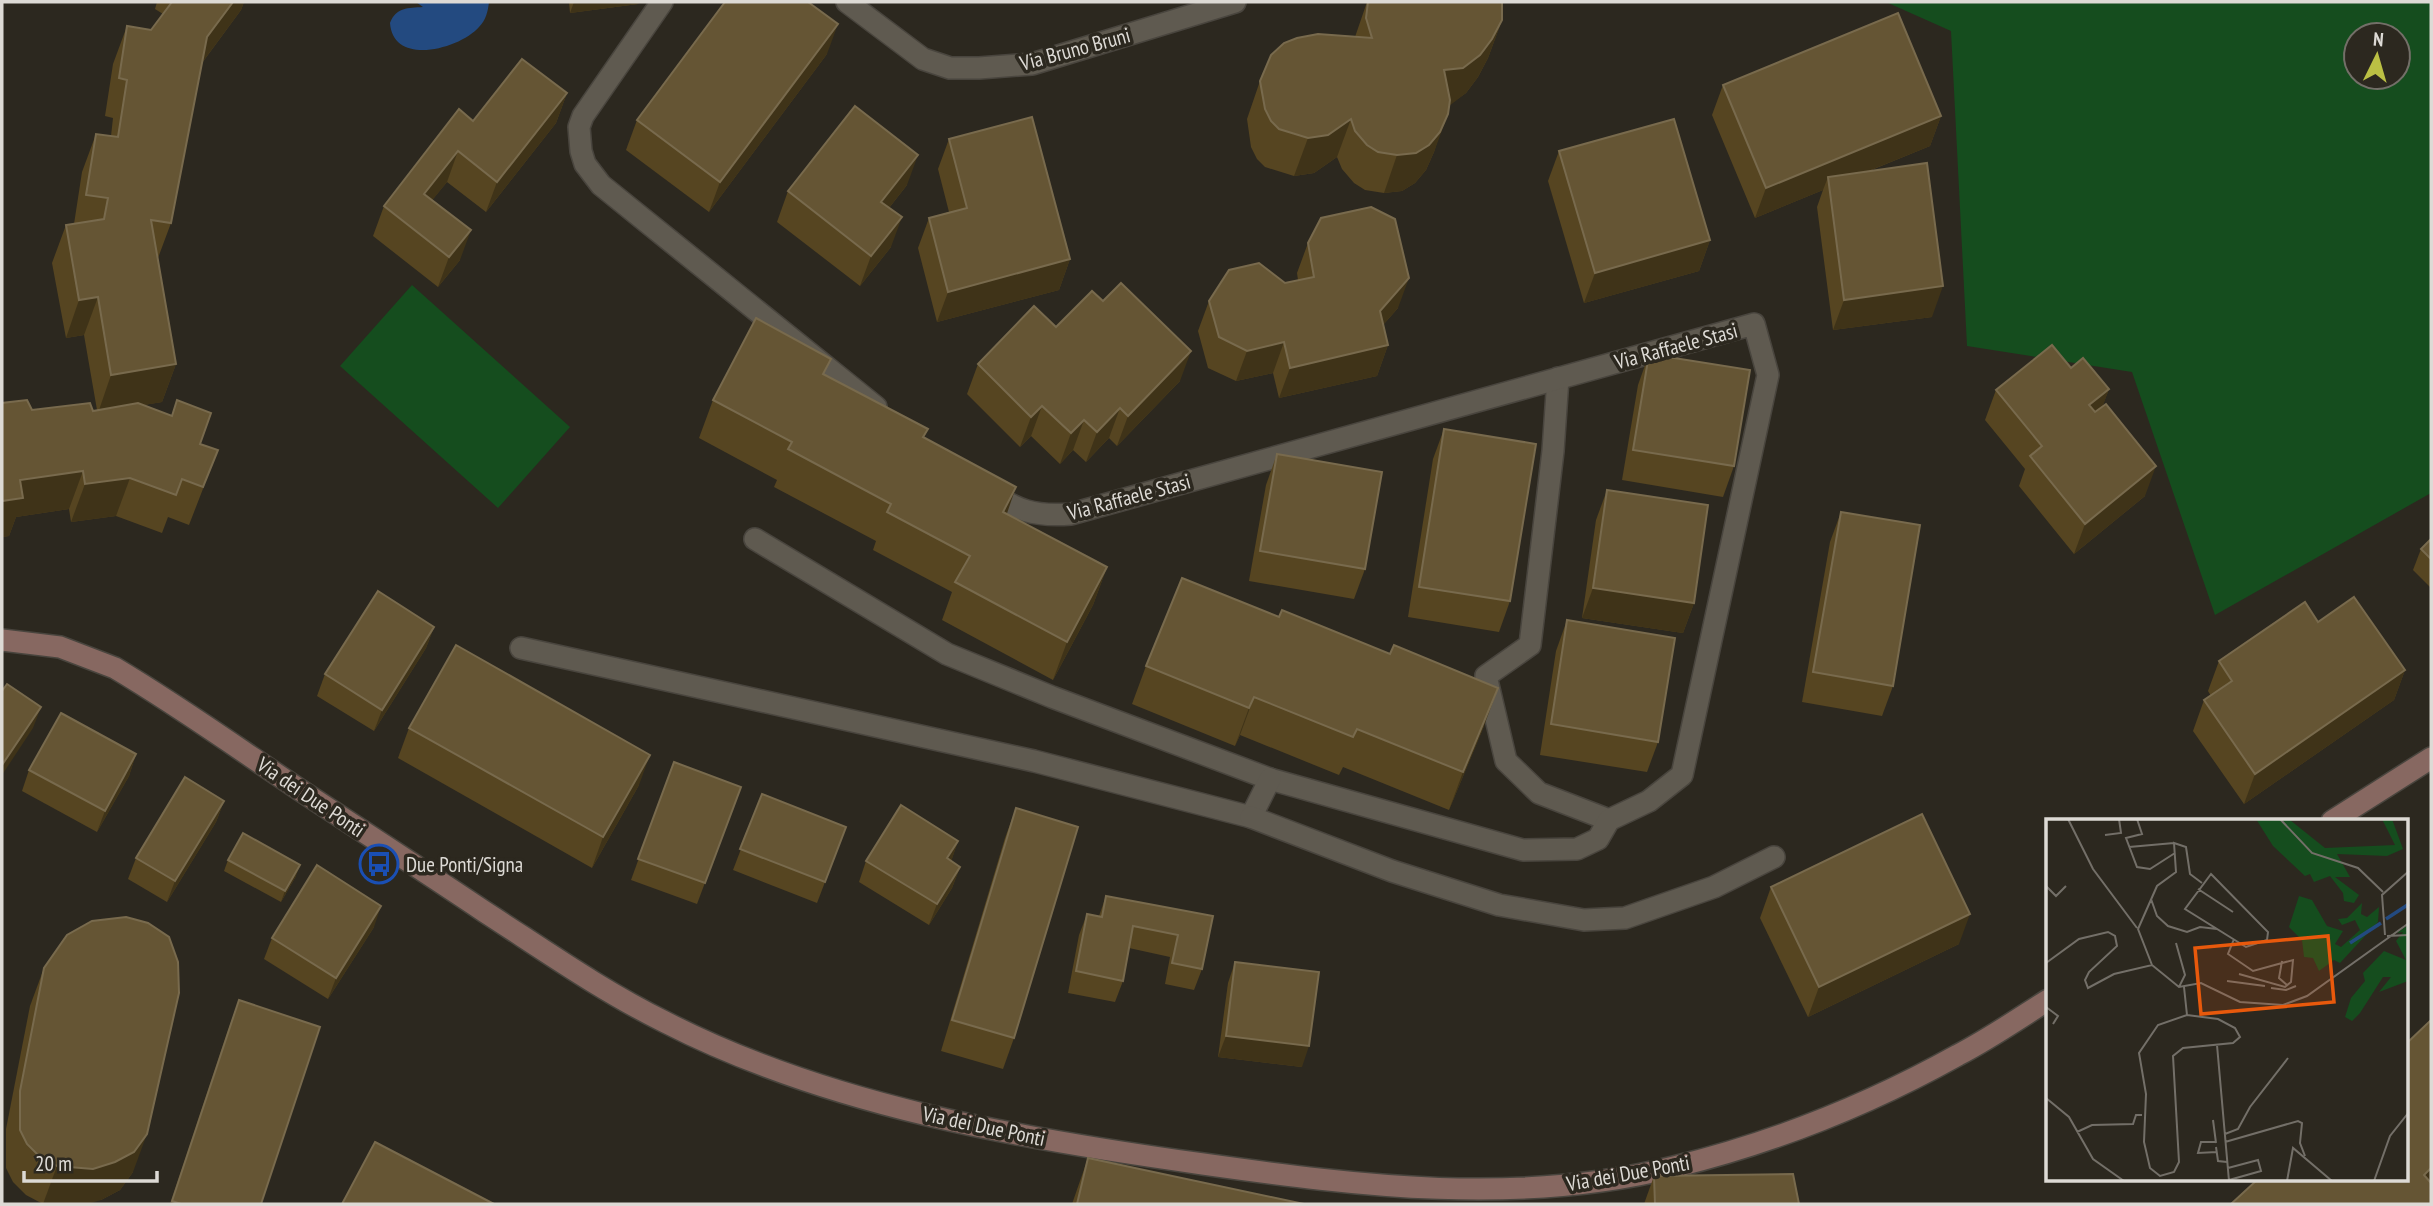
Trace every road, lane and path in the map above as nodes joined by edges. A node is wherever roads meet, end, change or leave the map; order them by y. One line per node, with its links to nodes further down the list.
1 (662, 2): 5 (street)
2 (846, 2): 3 (street, Via Bruno Bruni)
3 (1236, 2)
4 (1558, 378): 6 (street, Via Raffaele Stasi); 14 (street); 14 (street, Via Raffaele Stasi)
5 (896, 423)
6 (970, 482)
7 (755, 539): 11 (street)
8 (2, 640): 16 (street, Via dei Due Ponti)
9 (521, 648): 12 (street)
10 (2431, 758): 13 (street)
11 (1270, 779): 12 (street); 14 (street)
12 (1251, 817): 15 (street)
13 (2335, 819)
14 (1609, 820)
15 (1774, 857)
16 (2046, 1001)

